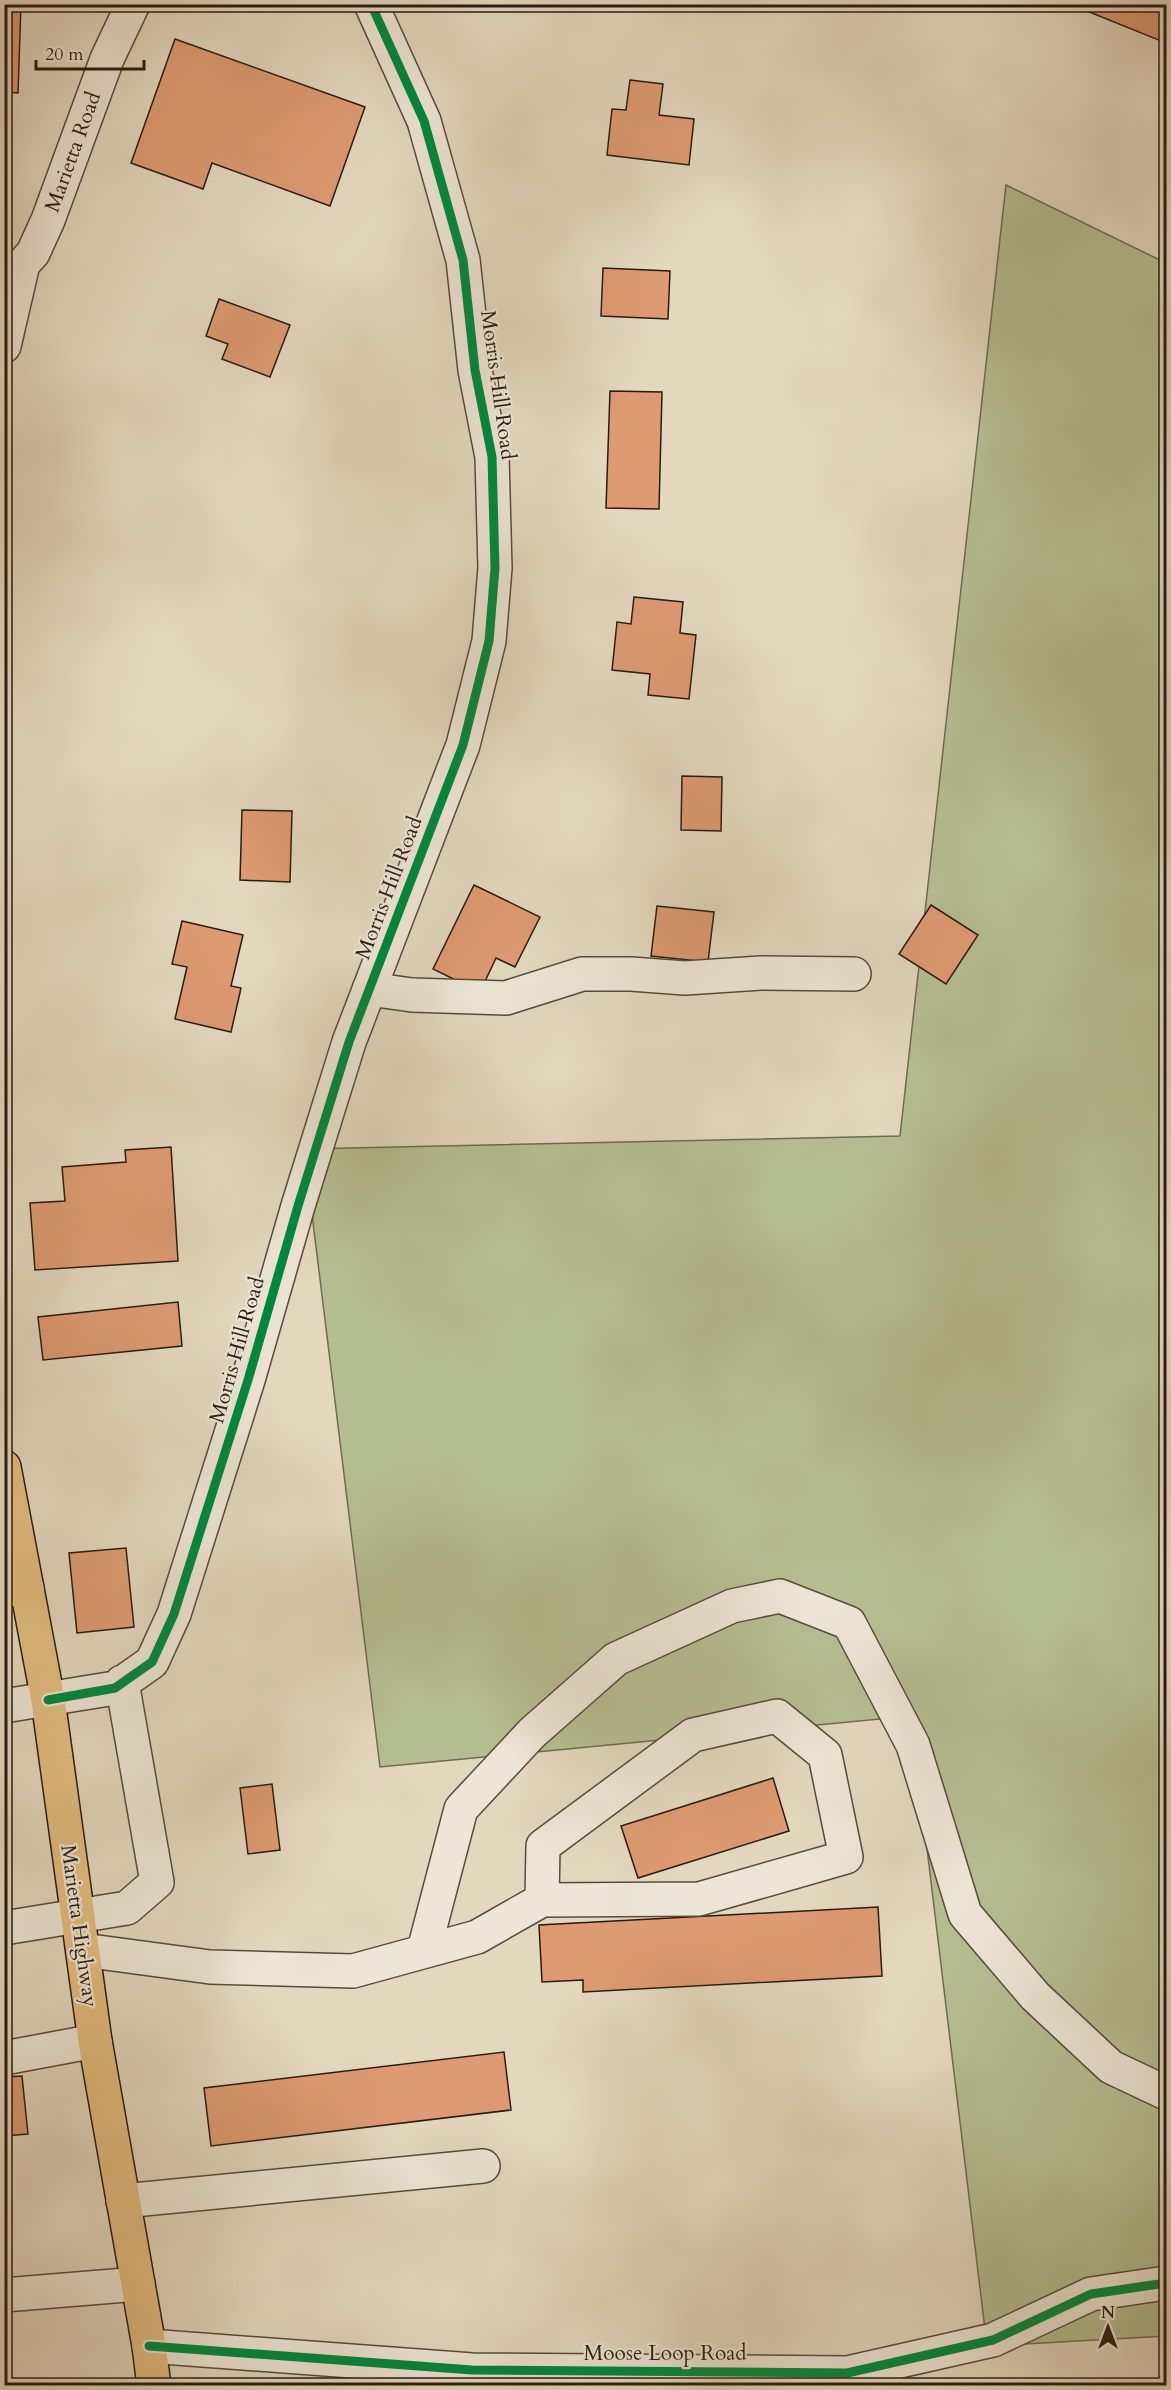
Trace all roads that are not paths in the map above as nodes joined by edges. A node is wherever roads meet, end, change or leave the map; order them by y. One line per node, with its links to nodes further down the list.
1 (133, 4): 3 (street, Marietta Road)
2 (371, 4): 6 (street, Morris Hill Road)
3 (14, 275): 4 (street, Marietta Road)
4 (4, 346)
5 (854, 974): 6 (street)
6 (369, 989): 9 (street, Morris Hill Road)
7 (4, 1467): 8 (main road, Marietta Highway)
8 (16, 1589): 10 (main road, Marietta Highway)
9 (122, 1682): 10 (street, Morris Hill Road); 13 (street)
10 (48, 1700): 11 (street, Morris Hill Road); 13 (main road, Marietta Highway)
11 (4, 1706)
12 (542, 1900): 12 (street); 16 (street)
13 (78, 1917): 14 (street); 15 (main road, Marietta Highway)
14 (4, 1928)
15 (83, 1950): 16 (street); 17 (main road, Marietta Highway)
16 (424, 1950): 19 (street)
17 (95, 2042): 18 (street); 21 (main road, Marietta Highway)
18 (4, 2058)
19 (1167, 2092)
20 (483, 2166): 21 (street)
21 (123, 2201): 23 (main road, Marietta Highway)
22 (1167, 2283): 26 (street, Moose Loop Road)
23 (138, 2284): 24 (street); 25 (main road, Marietta Highway)
24 (4, 2295)
25 (149, 2346): 26 (street, Moose Loop Road); 27 (main road, Marietta Highway)
26 (478, 2378)
27 (154, 2385)

